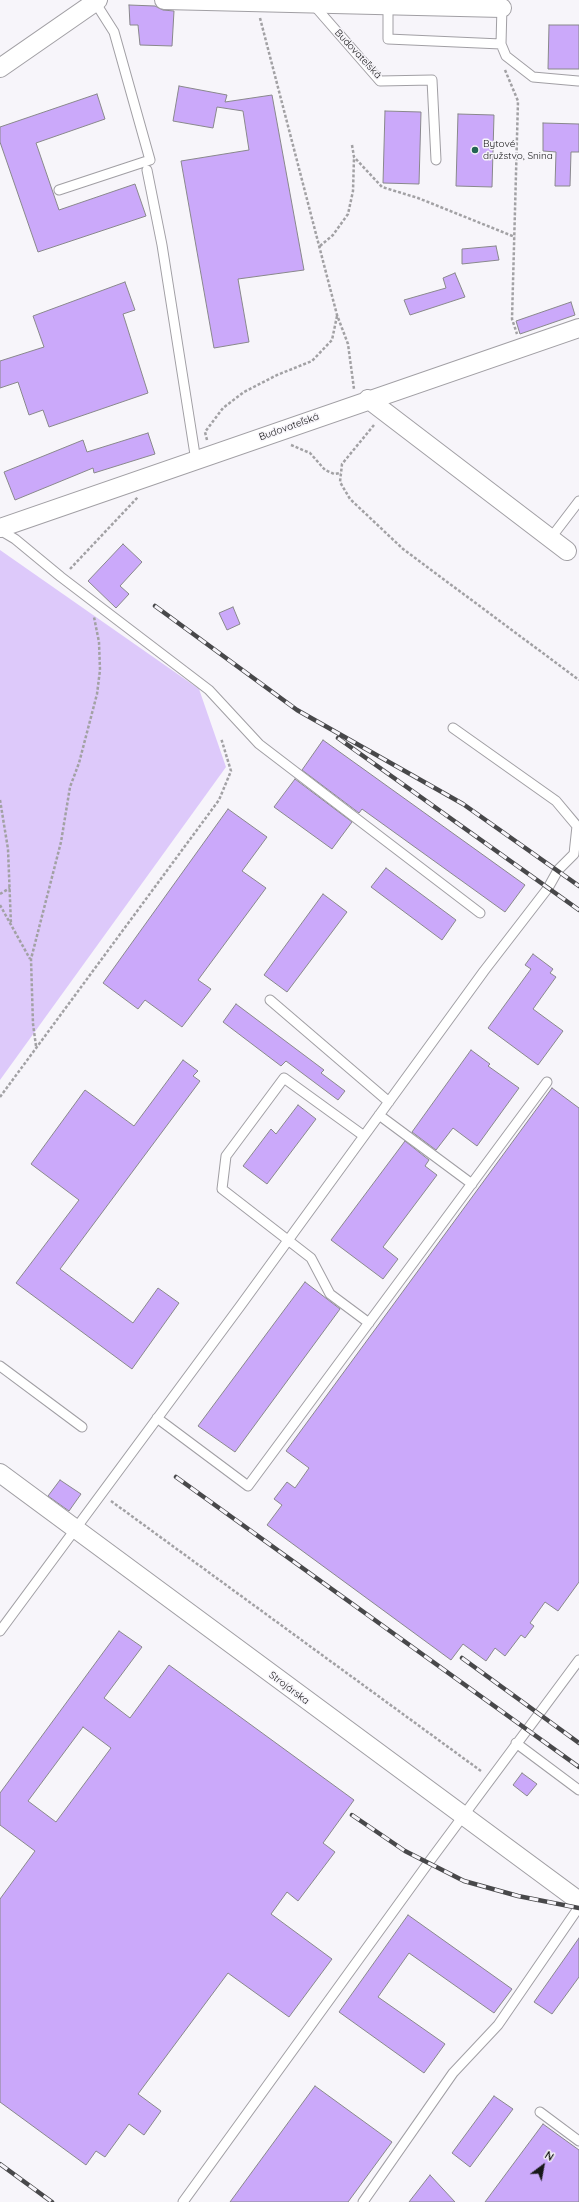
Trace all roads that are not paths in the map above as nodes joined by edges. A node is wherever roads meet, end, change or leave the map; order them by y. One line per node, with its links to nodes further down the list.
1 (164, 0): 3 (street)
2 (97, 1): 8 (street); 12 (lane)
3 (312, 2): 6 (street); 10 (lane, Budovateľská)
4 (408, 2): 5 (street); 6 (street)
5 (502, 4): 7 (lane)
6 (388, 5): 7 (lane)
7 (501, 44): 9 (lane)
8 (0, 68)
9 (578, 81)
10 (436, 160)
11 (147, 170): 15 (lane)
12 (60, 190)
13 (579, 328): 14 (street, Budovateľská)
14 (361, 395): 15 (street, Budovateľská); 18 (street)
15 (196, 461): 17 (street, Budovateľská)
16 (579, 501): 18 (lane)
17 (0, 529): 21 (lane)
18 (550, 539): 19 (street)
19 (566, 551)
20 (453, 728): 24 (lane)
21 (480, 913)
22 (270, 1000): 24 (lane)
23 (547, 1082): 27 (lane)
24 (389, 1102): 25 (lane)
25 (380, 1115): 26 (lane); 27 (lane)
26 (364, 1136): 28 (lane); 28 (lane)
27 (472, 1184): 29 (lane)
28 (288, 1240): 29 (lane); 31 (lane)
29 (369, 1323): 31 (lane)
30 (0, 1366): 32 (lane)
31 (157, 1418): 34 (lane)
32 (82, 1426)
33 (2, 1480): 34 (street, Strojárska)
34 (75, 1529): 35 (lane); 39 (street, Strojárska)
35 (0, 1631)
36 (579, 1660): 37 (lane)
37 (516, 1743): 38 (lane); 39 (lane)
38 (579, 1790)
39 (464, 1817): 40 (street, Strojárska); 44 (lane)
40 (579, 1901)
41 (579, 1907): 45 (lane)
42 (540, 2112): 43 (lane)
43 (579, 2140)
44 (183, 2202)
45 (363, 2202)

